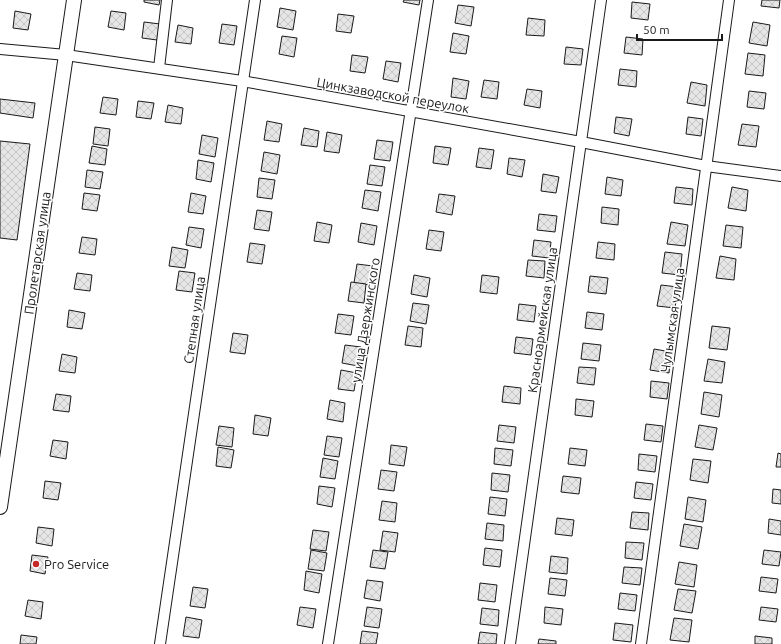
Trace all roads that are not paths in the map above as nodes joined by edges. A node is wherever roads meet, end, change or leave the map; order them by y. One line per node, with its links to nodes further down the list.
1 (74, 0): 8 (main road, Пролетарская улица)
2 (167, 0): 9 (street)
3 (255, 0): 10 (street, Степная улица)
4 (428, 0): 11 (street, улица Дзержинского)
5 (601, 0): 12 (street, Красноармейская улица)
6 (729, 0): 13 (street, Чулымская улица)
7 (0, 49): 8 (street, Цинкзаводской переулок)
8 (66, 54): 9 (street, Цинкзаводской переулок); 15 (main road, Пролетарская улица)
9 (159, 68): 10 (street, Цинкзаводской переулок)
10 (242, 81): 11 (street, Цинкзаводской переулок); 16 (street, Степная улица)
11 (410, 111): 12 (street, Цинкзаводской переулок); 17 (street, улица Дзержинского)
12 (581, 142): 13 (street, Цинкзаводской переулок); 18 (street, Красноармейская улица)
13 (706, 166): 14 (street, Цинкзаводской переулок); 19 (street, Чулымская улица)
14 (781, 176)
15 (0, 507)
16 (160, 644)
17 (328, 644)
18 (510, 644)
19 (640, 644)

